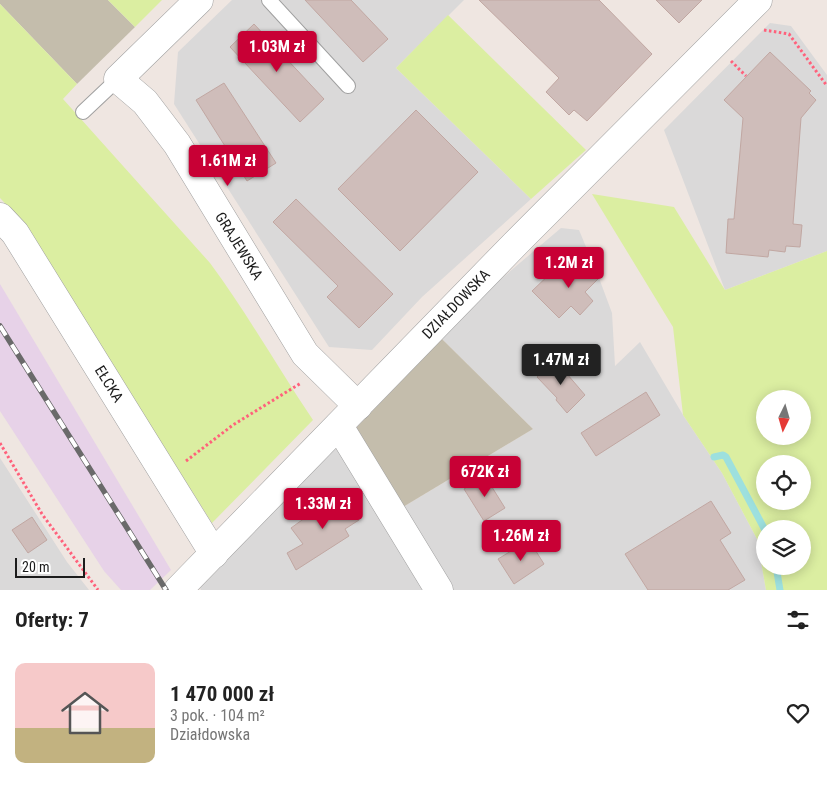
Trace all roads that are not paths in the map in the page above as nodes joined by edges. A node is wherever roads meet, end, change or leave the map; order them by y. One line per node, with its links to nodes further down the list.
1 (199, 0): 4 (street)
2 (269, 0): 5 (lane)
3 (758, 0): 8 (street, DZIAŁDOWSKA)
4 (118, 79): 6 (lane); 8 (street, GRAJEWSKA)
5 (348, 86)
6 (83, 112)
7 (0, 217): 10 (street, EŁCKA)
8 (358, 406): 9 (street, DZIAŁDOWSKA)
9 (339, 426): 10 (street, DZIAŁDOWSKA); 12 (street)
10 (214, 554): 11 (street, DZIAŁDOWSKA)
11 (178, 590)
12 (440, 590)

